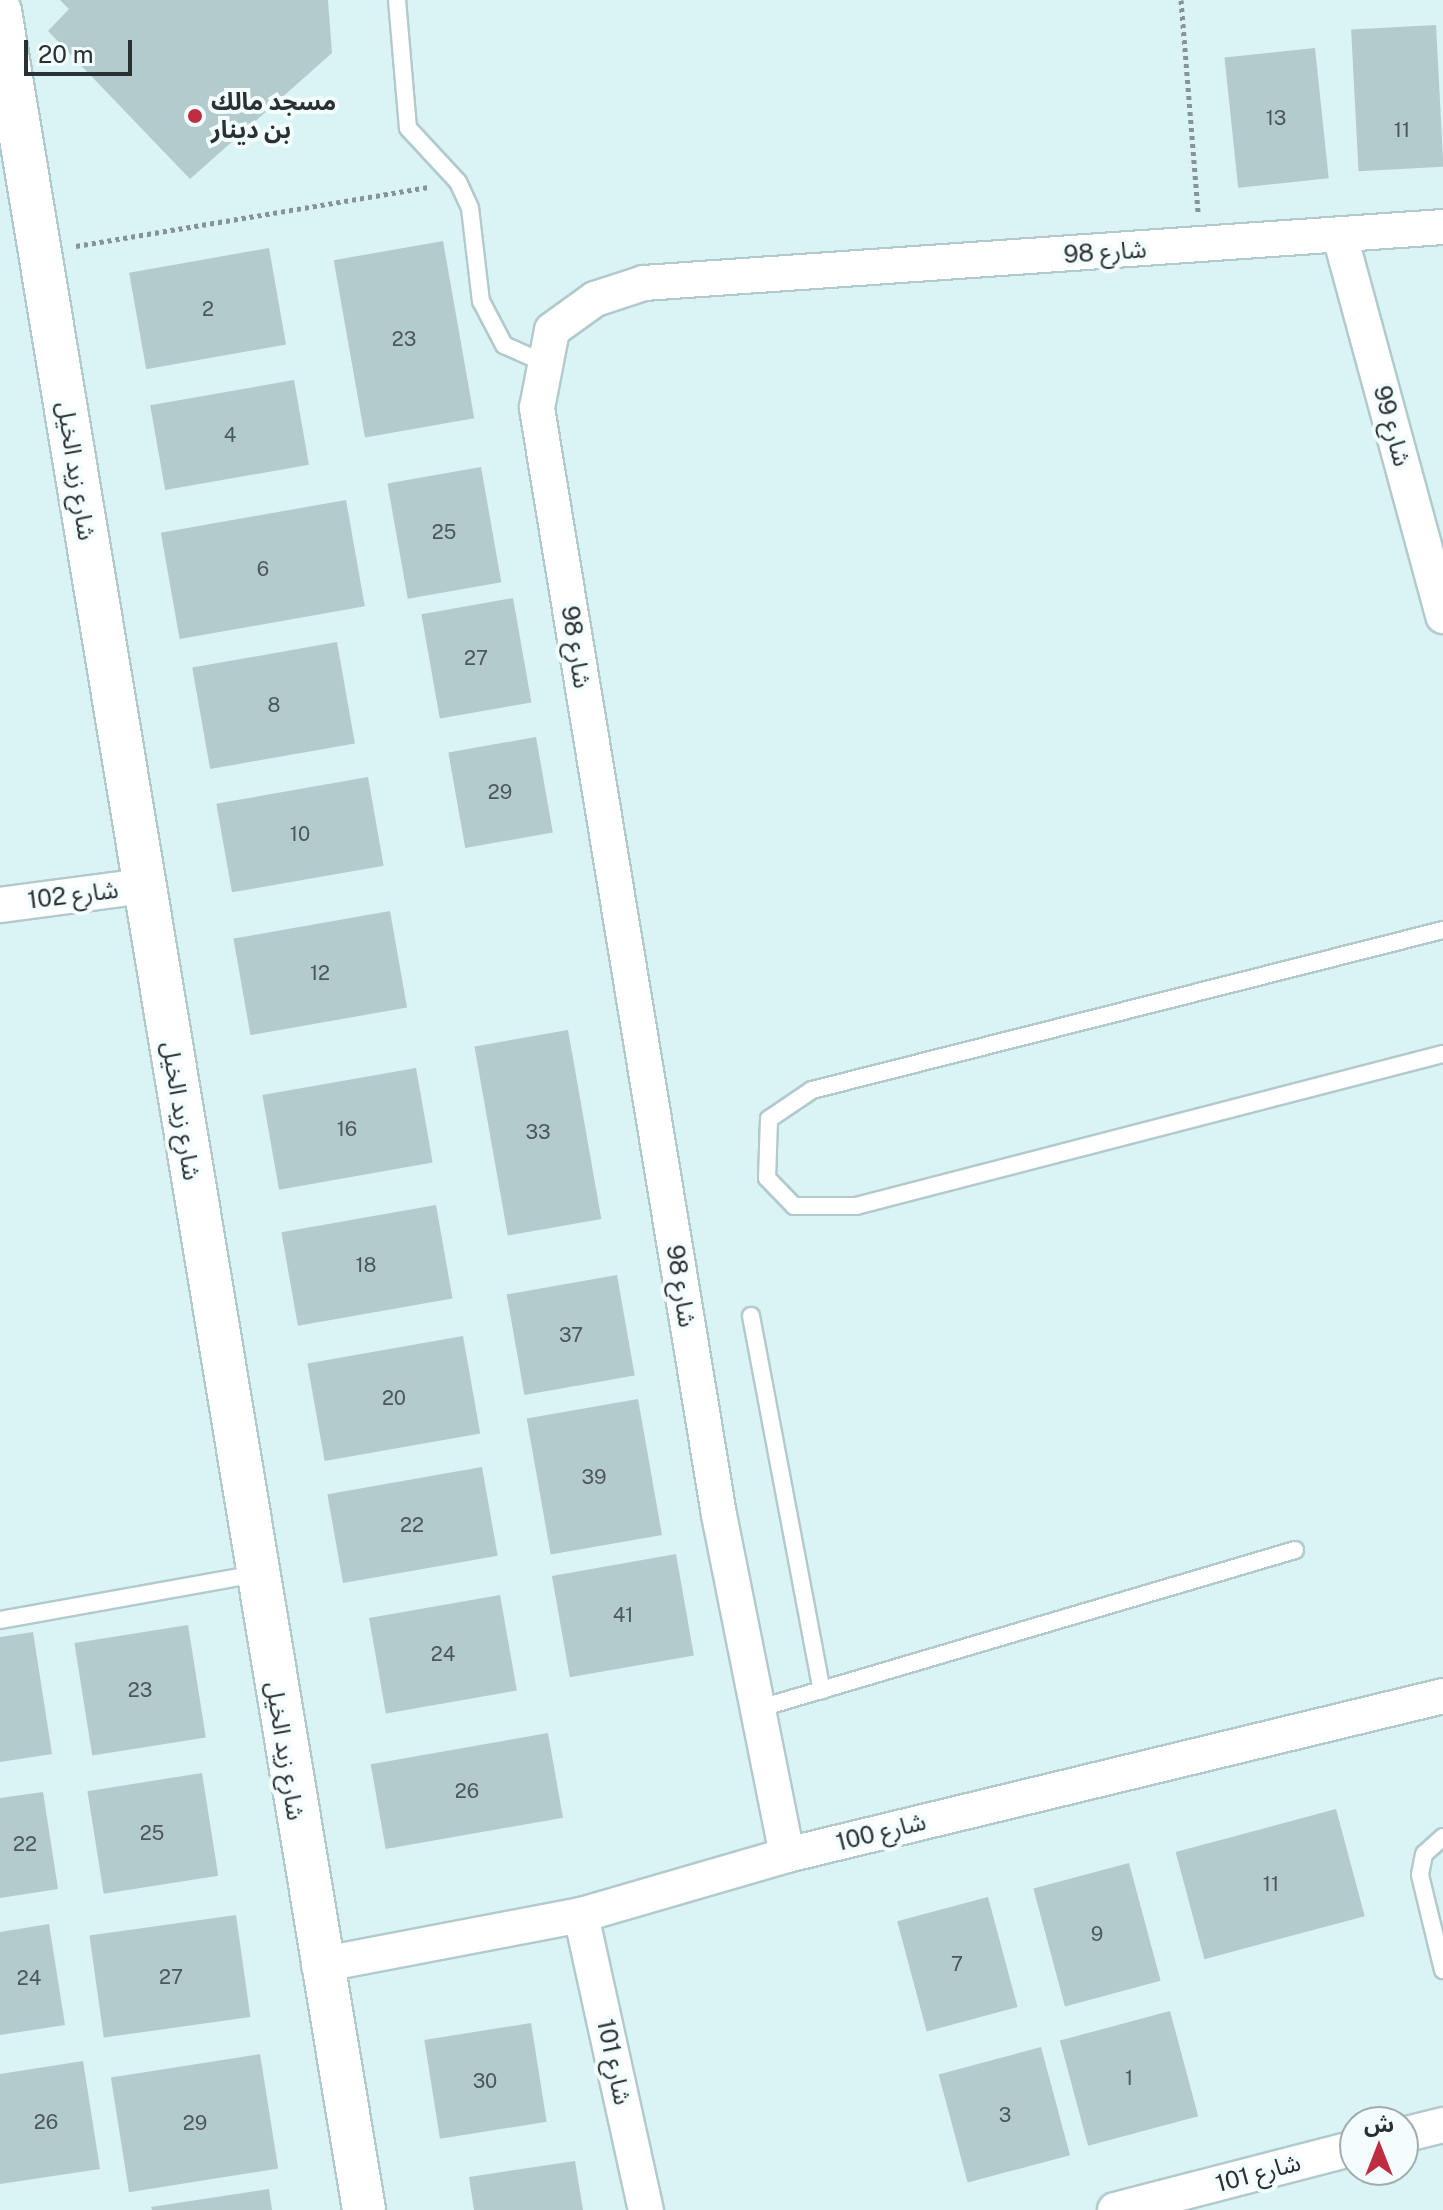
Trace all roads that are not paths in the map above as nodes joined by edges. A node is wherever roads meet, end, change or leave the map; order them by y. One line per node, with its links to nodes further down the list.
1 (397, 0): 5 (lane)
2 (0, 11): 7 (street, شارع زيد الخيل)
3 (1443, 227): 4 (street, شارع 98)
4 (1340, 236): 5 (street, شارع 98); 6 (street, شارع 99)
5 (542, 362): 17 (street, شارع 98)
6 (1443, 616)
7 (145, 886): 8 (street, شارع 102); 13 (street, شارع زيد الخيل)
8 (0, 905)
9 (1443, 930): 10 (lane)
10 (1443, 1054)
11 (751, 1316): 15 (lane)
12 (1295, 1550): 15 (lane)
13 (256, 1574): 14 (lane); 21 (street, شارع زيد الخيل)
14 (0, 1620)
15 (822, 1690): 17 (lane)
16 (1443, 1696): 19 (street, شارع 100)
17 (757, 1709): 19 (street, شارع 98)
18 (1443, 1837): 22 (lane)
19 (787, 1855): 20 (street, شارع 100)
20 (581, 1915): 21 (street, شارع 100); 27 (street, شارع 101)
21 (319, 1965): 26 (street, شارع زيد الخيل)
22 (1443, 1970)
23 (1443, 2125): 24 (street)
24 (1419, 2131)
25 (1339, 2152): 28 (street, شارع 101)
26 (364, 2210)
27 (646, 2210)
28 (1115, 2210)

